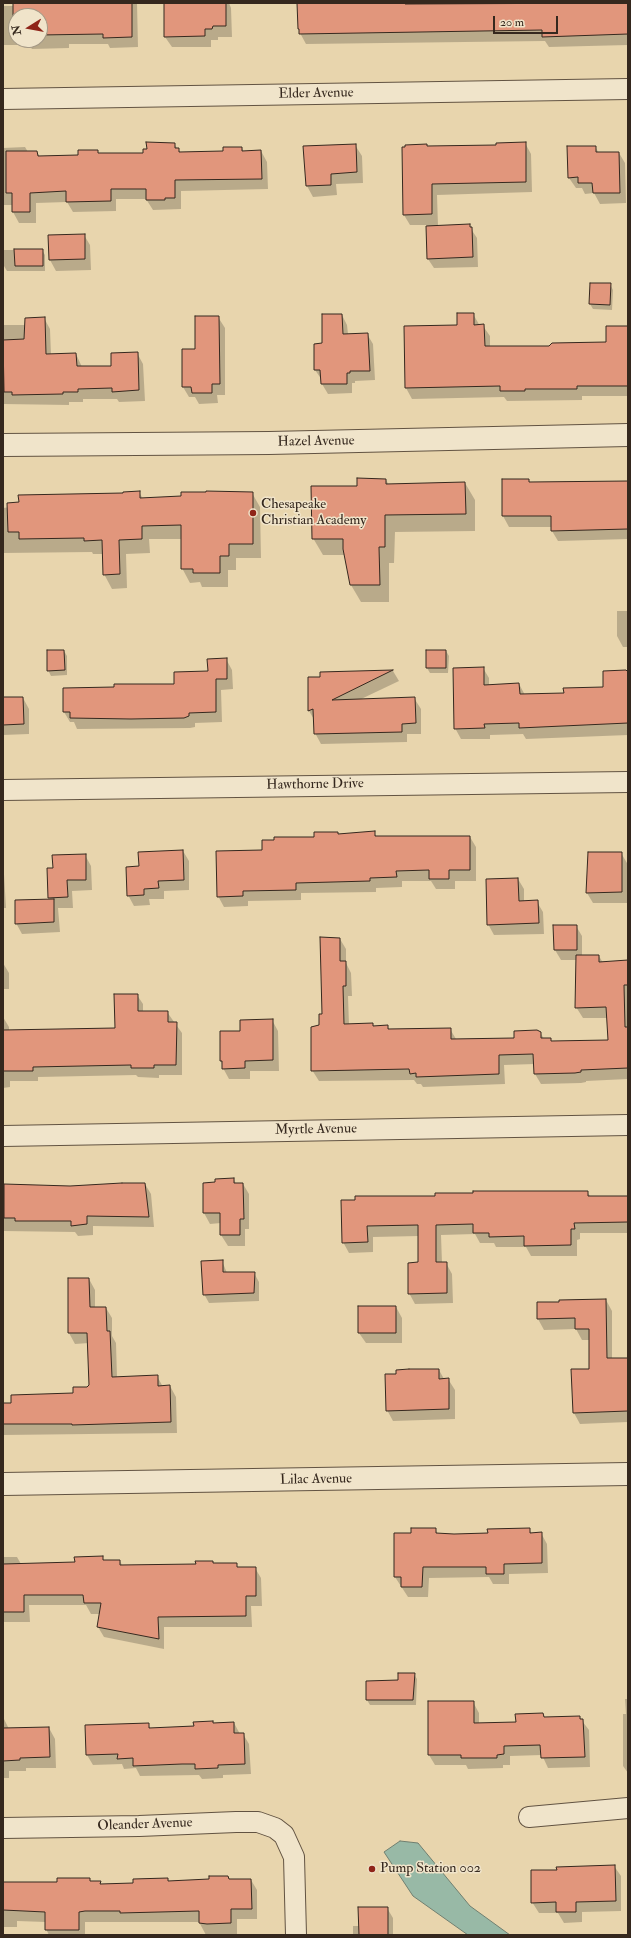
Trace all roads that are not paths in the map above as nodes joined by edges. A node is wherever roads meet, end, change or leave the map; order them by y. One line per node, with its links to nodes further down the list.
1 (628, 89): 2 (street, Elder Avenue)
2 (3, 99)
3 (628, 435): 4 (street, Hazel Avenue)
4 (3, 445)
5 (628, 782): 6 (street, Hawthorne Drive)
6 (3, 790)
7 (628, 1125): 8 (street, Myrtle Avenue)
8 (3, 1136)
9 (628, 1474): 10 (street, Lilac Avenue)
10 (3, 1484)
11 (628, 1808): 12 (street)
12 (529, 1817)
13 (3, 1828): 14 (street, Oleander Avenue)
14 (296, 1935)

